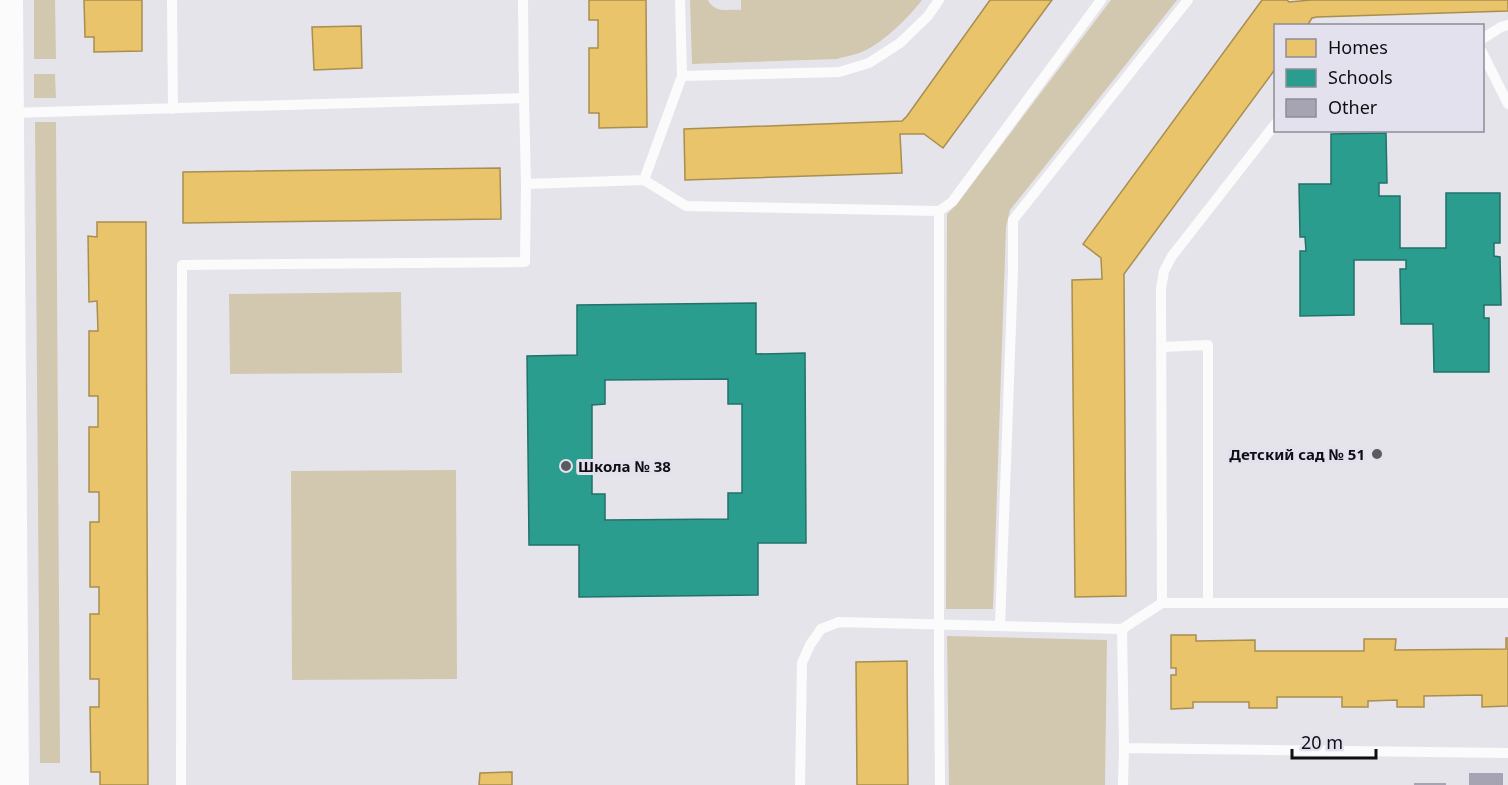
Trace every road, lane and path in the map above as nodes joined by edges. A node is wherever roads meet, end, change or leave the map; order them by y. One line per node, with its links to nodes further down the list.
1 (7, 0): 15 (main road)
2 (172, 0): 14 (lane)
3 (523, 0): 12 (lane)
4 (680, 0): 11 (lane)
5 (939, 0): 11 (lane)
6 (1101, 0): 19 (lane)
7 (1188, 0): 25 (lane)
8 (1508, 25): 9 (lane)
9 (1484, 38)
10 (1484, 56): 13 (lane)
11 (682, 76): 17 (lane)
12 (524, 98): 14 (lane); 18 (lane)
13 (1508, 104)
14 (173, 109): 15 (lane)
15 (8, 114): 29 (main road)
16 (1274, 124): 20 (lane)
17 (644, 180): 18 (lane); 19 (lane)
18 (526, 184): 30 (lane)
19 (939, 211): 24 (lane)
20 (1162, 347): 21 (lane); 22 (lane)
21 (1208, 602): 22 (lane); 23 (lane)
22 (1162, 603): 26 (lane)
23 (1508, 603)
24 (939, 624): 25 (lane); 31 (lane); 32 (lane)
25 (1000, 626): 26 (lane)
26 (1122, 629): 27 (lane)
27 (1124, 748): 28 (lane); 33 (lane)
28 (1508, 753)
29 (13, 785)
30 (181, 785)
31 (800, 785)
32 (940, 785)
33 (1123, 785)

